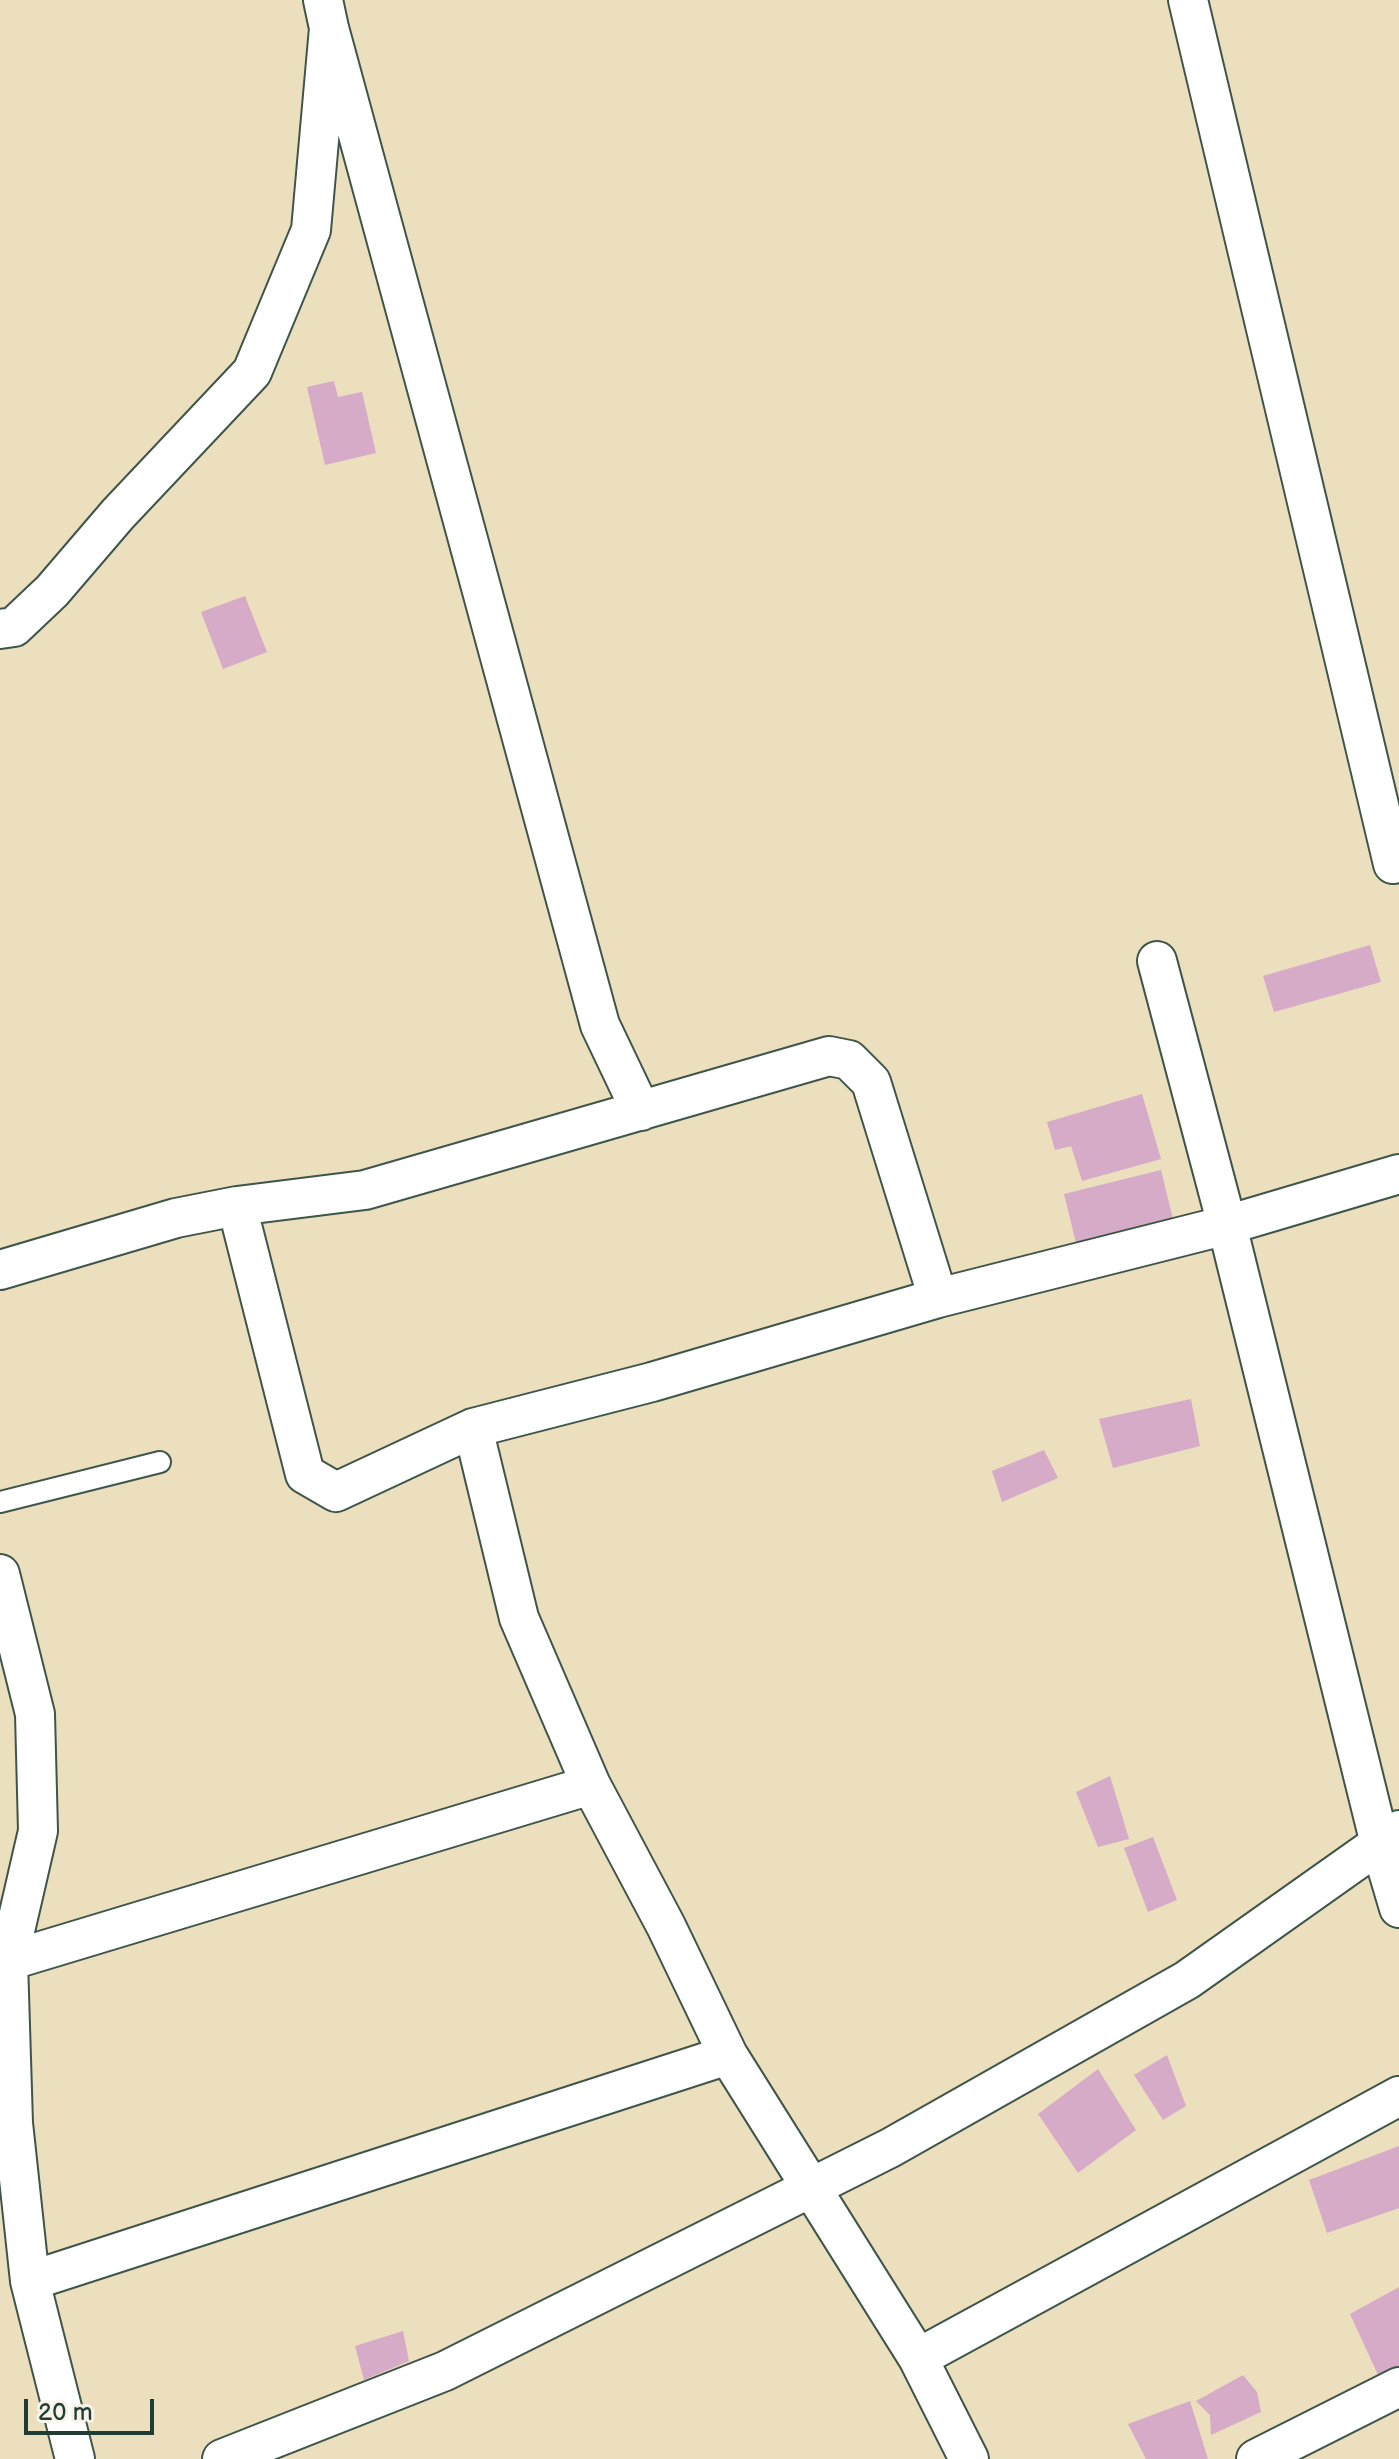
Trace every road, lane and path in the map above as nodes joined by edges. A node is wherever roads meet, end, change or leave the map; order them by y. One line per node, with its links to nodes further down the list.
1 (1188, 0): 4 (street)
2 (326, 14): 3 (street); 6 (street)
3 (5, 637)
4 (1393, 864)
5 (1157, 961): 9 (street)
6 (641, 1111): 8 (street); 11 (street)
7 (1399, 1174): 9 (street)
8 (237, 1206): 10 (street); 12 (street)
9 (1227, 1225): 11 (street); 17 (street)
10 (0, 1270)
11 (938, 1298): 12 (street)
12 (473, 1428): 16 (street)
13 (160, 1462): 14 (lane)
14 (0, 1502)
15 (0, 1574): 19 (street)
16 (591, 1785): 19 (street); 20 (street)
17 (1390, 1837): 18 (street); 22 (street)
18 (1399, 1908)
19 (8, 1961): 23 (street)
20 (728, 2055): 22 (street); 23 (street)
21 (1399, 2096): 24 (street)
22 (811, 2185): 24 (street); 27 (street)
23 (30, 2281): 26 (street)
24 (918, 2358): 28 (street)
25 (1399, 2387): 29 (street)
26 (75, 2459)
27 (222, 2459)
28 (969, 2459)
29 (1256, 2459)

